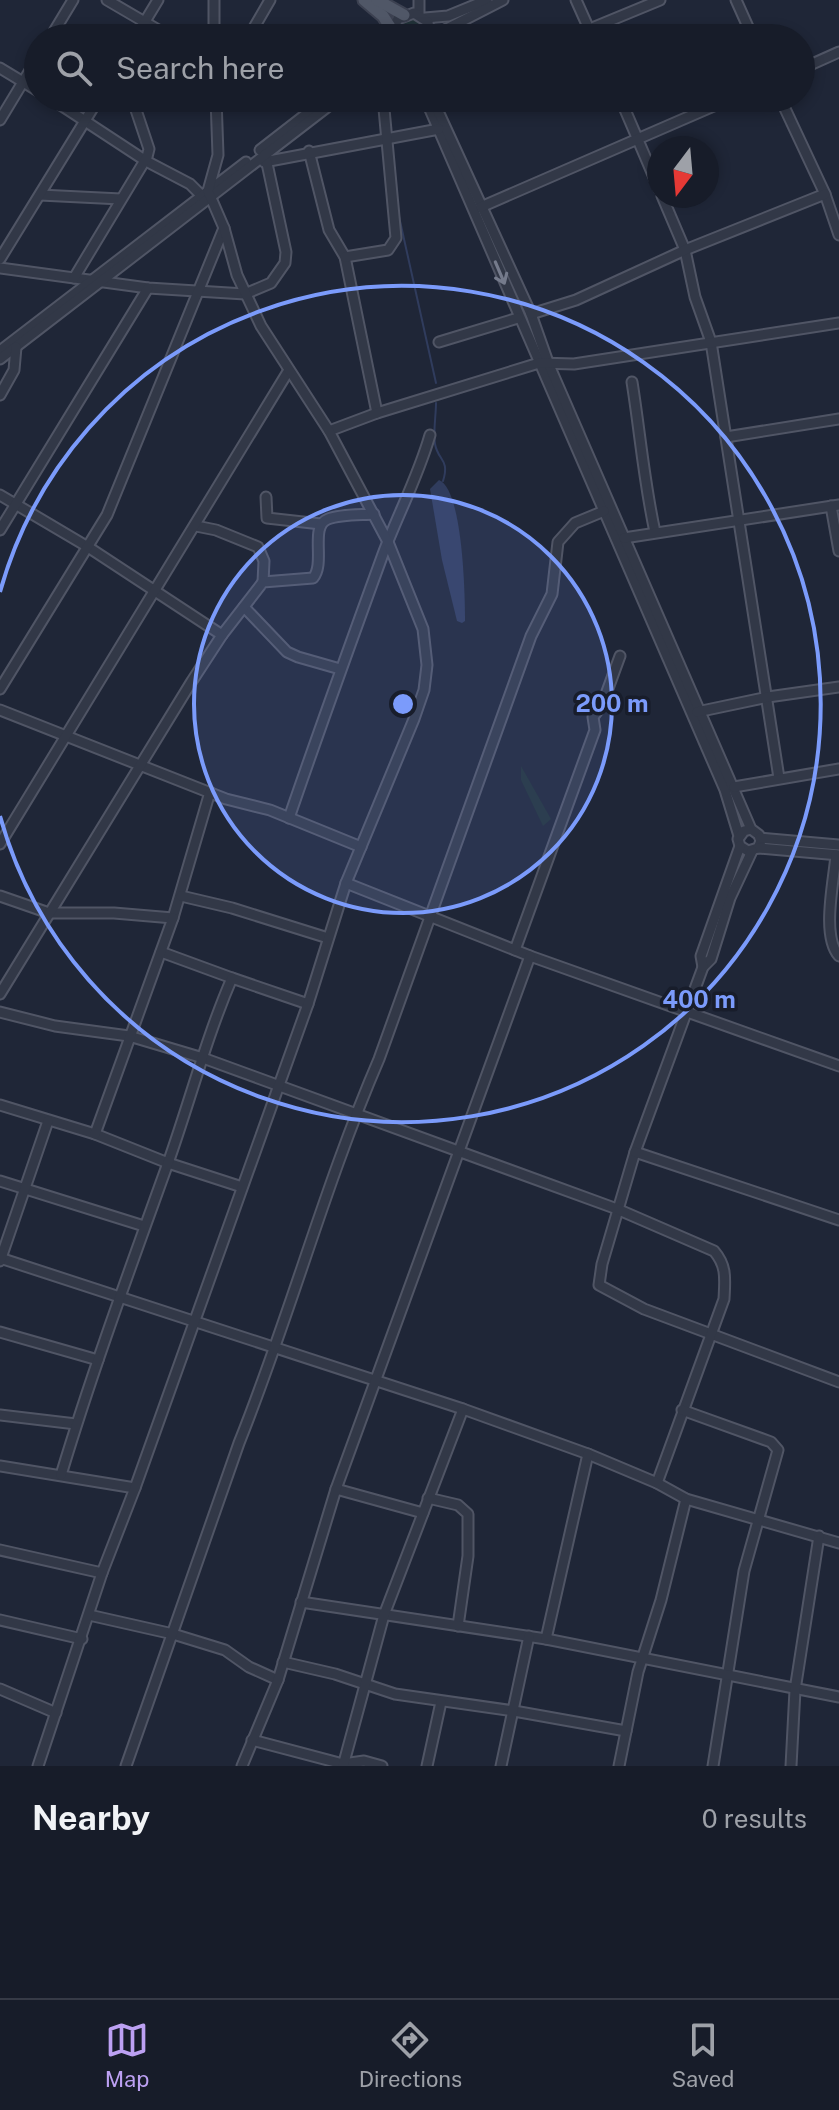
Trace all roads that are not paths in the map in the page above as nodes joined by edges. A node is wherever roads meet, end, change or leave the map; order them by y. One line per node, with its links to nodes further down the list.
1 (73, 0): 17 (street)
2 (107, 0): 16 (street)
3 (158, 0): 16 (street)
4 (214, 0): 20 (street)
5 (270, 0): 21 (street)
6 (364, 0): 22 (main road)
7 (377, 0): 14 (main road)
8 (419, 0): 15 (street)
9 (487, 0): 15 (street)
10 (503, 0): 25 (street)
11 (576, 0): 26 (street)
12 (660, 0): 27 (street)
13 (736, 0): 28 (street)
14 (404, 15): 15 (street); 23 (street)
15 (422, 16): 24 (street)
16 (145, 21): 18 (street); 19 (street)
17 (58, 24)
18 (143, 24)
19 (150, 24)
20 (214, 24)
21 (256, 24)
22 (387, 24)
23 (396, 24)
24 (428, 24)
25 (456, 24)
26 (587, 24)
27 (610, 24)
28 (747, 24)
29 (839, 52): 30 (street)
30 (815, 63)
31 (0, 68): 32 (street)
32 (23, 81): 45 (street)
33 (72, 112): 46 (street)
34 (91, 112): 46 (street)
35 (137, 112): 52 (street)
36 (216, 112): 56 (street)
37 (310, 112): 56 (street)
38 (322, 112): 51 (street)
39 (384, 112): 49 (street)
40 (431, 112): 47 (street)
41 (438, 112): 58 (street)
42 (626, 112): 48 (street)
43 (699, 112): 48 (street)
44 (787, 112): 54 (street)
45 (0, 120)
46 (86, 121): 52 (street); 55 (street)
47 (439, 129): 49 (street); 73 (street, one-way to 73)
48 (637, 138): 53 (street); 58 (street)
49 (387, 139): 50 (street); 64 (street)
50 (309, 151): 51 (street); 64 (street)
51 (266, 157): 56 (street); 71 (street)
52 (146, 161): 56 (street); 57 (street)
53 (647, 161)
54 (825, 194): 60 (street); 63 (street)
55 (40, 195): 57 (street); 65 (street)
56 (208, 196): 61 (street); 68 (street)
57 (121, 199): 67 (street)
58 (481, 207): 72 (street)
59 (667, 208): 63 (street)
60 (835, 208): 62 (street)
61 (224, 228): 70 (street); 71 (street)
62 (839, 235)
63 (685, 250): 72 (street); 76 (street)
64 (345, 257): 84 (street)
65 (0, 259)
66 (0, 268): 67 (street)
67 (74, 278): 68 (street)
68 (97, 281): 69 (street); 77 (street); 78 (street)
69 (148, 288): 70 (street); 91 (street)
70 (199, 291): 71 (street); 102 (street)
71 (245, 294): 81 (street)
72 (531, 314): 80 (street)
73 (518, 318): 75 (street); 80 (street)
74 (839, 323): 76 (street)
75 (439, 342)
76 (711, 342): 80 (street); 88 (street)
77 (16, 347): 79 (street); 83 (street)
78 (0, 351)
79 (0, 359)
80 (544, 364): 84 (street); 93 (street); 100 (street)
81 (289, 370): 86 (street); 97 (street)
82 (632, 382): 99 (street)
83 (0, 395)
84 (377, 413): 86 (street)
85 (839, 419): 88 (street)
86 (329, 431): 94 (street)
87 (430, 435): 101 (street)
88 (726, 437): 95 (street)
89 (0, 495): 91 (street)
90 (266, 497): 96 (street)
91 (15, 505): 98 (street); 102 (street)
92 (835, 505): 95 (street); 103 (street)
93 (604, 511): 114 (street); 132 (street)
94 (374, 514): 96 (street); 101 (street)
95 (739, 521): 99 (street); 112 (street)
96 (321, 524): 104 (street)
97 (196, 526): 104 (street); 105 (street)
98 (0, 530)
99 (655, 532): 100 (street)
100 (624, 538): 114 (street)
101 (388, 542): 109 (street); 126 (street)
102 (88, 547): 105 (street); 110 (street)
103 (839, 551)
104 (263, 582): 106 (street)
105 (155, 592): 107 (street); 115 (street)
106 (244, 607): 107 (street); 109 (street)
107 (222, 635): 116 (street)
108 (620, 656): 135 (street)
109 (340, 669): 121 (street)
110 (1, 684)
111 (839, 687): 112 (street)
112 (768, 697): 114 (street); 118 (street)
113 (0, 710): 115 (street)
114 (696, 713): 119 (street); 123 (street)
115 (66, 737): 116 (street); 124 (street)
116 (141, 765): 120 (street); 131 (street)
117 (839, 769): 118 (street)
118 (779, 778): 119 (street)
119 (734, 787): 122 (street)
120 (210, 792): 121 (street); 130 (street)
121 (289, 818): 126 (street)
122 (751, 829): 123 (street); 125 (street)
123 (739, 841): 125 (street); 139 (street)
124 (0, 844)
125 (757, 846): 127 (street); 139 (street)
126 (361, 847): 128 (street)
127 (838, 851): 138 (street)
128 (346, 883): 132 (street); 134 (street)
129 (0, 896): 131 (street)
130 (181, 896): 133 (street); 134 (street)
131 (49, 913): 133 (street); 141 (street)
132 (430, 916): 135 (street); 150 (street)
133 (173, 918): 136 (street)
134 (328, 938): 142 (street)
135 (515, 950): 137 (street)
136 (161, 952): 140 (street); 145 (street)
137 (530, 956): 143 (street); 153 (street)
138 (839, 956)
139 (703, 967): 143 (street)
140 (232, 978): 142 (street); 146 (street)
141 (0, 994)
142 (308, 1004): 148 (street)
143 (687, 1010): 147 (street); 154 (street)
144 (0, 1012): 145 (street)
145 (129, 1036): 146 (street); 152 (street)
146 (203, 1058): 148 (street); 155 (street)
147 (839, 1066)
148 (278, 1086): 150 (street); 157 (street)
149 (0, 1105): 151 (street)
150 (355, 1114): 153 (street); 167 (street)
151 (48, 1121): 152 (street); 158 (street)
152 (95, 1134): 155 (street)
153 (458, 1149): 159 (street); 169 (street)
154 (635, 1152): 159 (street); 160 (street)
155 (168, 1163): 157 (street); 161 (street)
156 (0, 1181): 158 (street)
157 (242, 1187): 164 (street)
158 (23, 1189): 161 (street); 162 (street)
159 (617, 1209): 166 (street); 166 (street)
160 (839, 1220)
161 (144, 1226): 163 (street)
162 (0, 1259): 163 (street)
163 (119, 1296): 164 (street); 168 (street)
164 (194, 1322): 167 (street); 179 (street)
165 (0, 1332): 168 (street)
166 (711, 1335): 170 (street); 172 (street)
167 (273, 1347): 169 (street); 194 (street)
168 (98, 1360): 174 (street)
169 (374, 1381): 171 (street); 180 (street)
170 (839, 1382)
171 (463, 1409): 175 (street); 181 (street)
172 (682, 1410): 178 (street); 184 (street)
173 (0, 1415): 174 (street)
174 (76, 1424): 177 (street)
175 (588, 1454): 178 (street); 197 (street)
176 (0, 1466): 177 (street)
177 (61, 1475): 179 (street)
178 (657, 1483): 182 (street)
179 (135, 1488): 188 (street)
180 (336, 1489): 183 (street); 189 (street)
181 (428, 1498): 183 (street); 193 (street)
182 (686, 1499): 184 (street); 198 (street)
183 (423, 1513): 191 (street)
184 (757, 1519): 185 (street); 200 (street)
185 (819, 1536): 186 (street); 204 (street)
186 (839, 1543)
187 (0, 1550): 188 (street)
188 (102, 1573): 190 (street)
189 (301, 1602): 191 (street); 199 (street)
190 (89, 1615): 194 (street); 196 (street)
191 (384, 1615): 193 (street); 202 (street)
192 (0, 1620): 196 (street)
193 (458, 1626): 195 (street)
194 (173, 1634): 201 (street); 213 (street)
195 (529, 1636): 197 (street); 207 (street)
196 (82, 1639): 208 (street)
197 (546, 1639): 198 (street)
198 (643, 1658): 200 (street); 209 (street)
199 (283, 1662): 201 (street); 202 (street)
200 (726, 1676): 204 (street); 219 (street)
201 (278, 1680): 210 (street)
202 (366, 1685): 206 (street); 211 (street)
203 (0, 1689): 208 (street)
204 (795, 1690): 205 (street); 220 (street)
205 (839, 1697)
206 (441, 1702): 207 (street); 216 (street)
207 (514, 1711): 209 (street); 217 (street)
208 (56, 1713): 212 (street)
209 (626, 1731): 218 (street)
210 (252, 1740): 211 (street); 214 (street)
211 (343, 1765): 215 (street)
212 (38, 1766)
213 (126, 1766)
214 (242, 1766)
215 (382, 1766)
216 (427, 1766)
217 (501, 1766)
218 (619, 1766)
219 (713, 1766)
220 (791, 1766)

